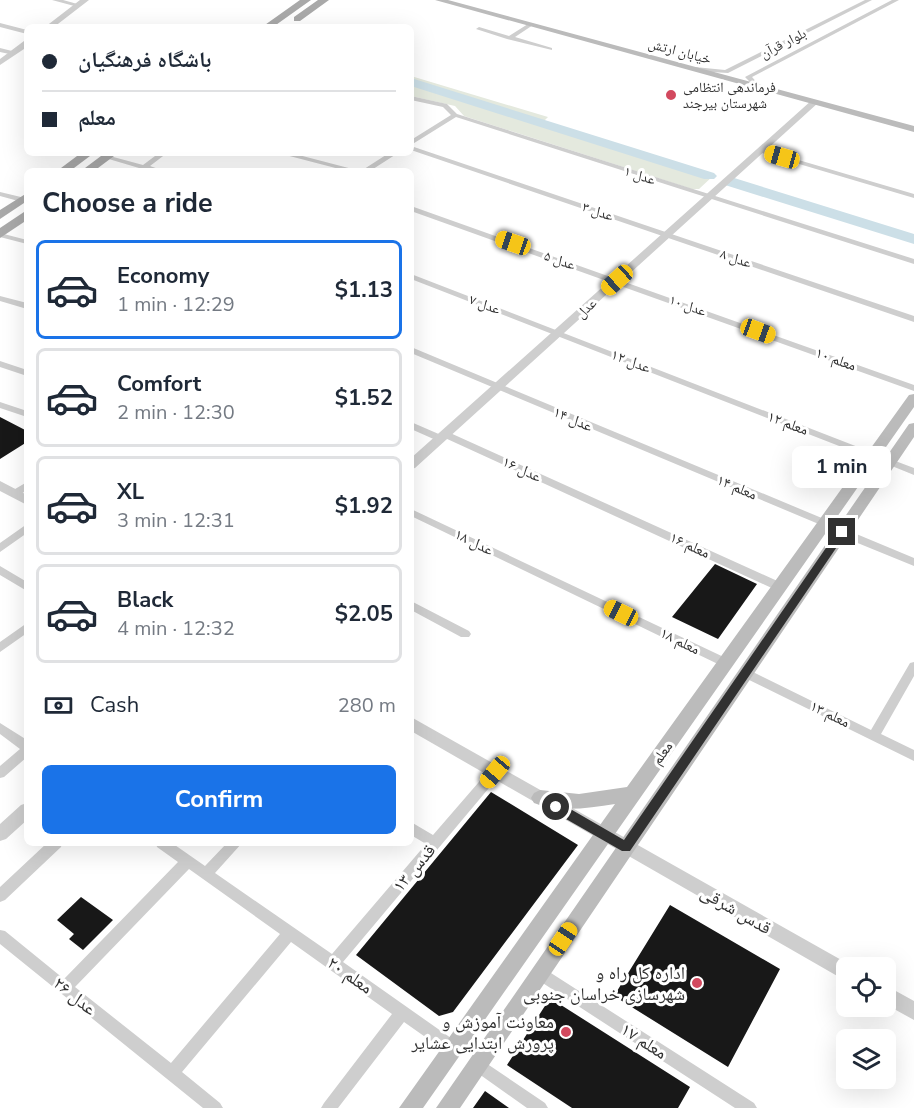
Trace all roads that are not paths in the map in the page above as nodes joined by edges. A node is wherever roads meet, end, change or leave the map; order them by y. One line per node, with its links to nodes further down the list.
1 (54, 0): 7 (street)
2 (306, 0): 9 (main road)
3 (324, 0): 10 (main road)
4 (439, 0): 12 (main road, خیابان ارتش)
5 (869, 0): 21 (street, بلوار قرآن)
6 (896, 0): 22 (street, بلوار قرآن)
7 (82, 3): 8 (street)
8 (53, 24)
9 (271, 24)
10 (290, 24)
11 (0, 25): 14 (street)
12 (530, 25): 15 (street); 21 (main road, خیابان ارتش)
13 (478, 28): 15 (street)
14 (24, 31)
15 (509, 38): 17 (street)
16 (24, 45): 19 (street)
17 (550, 49)
18 (0, 50): 19 (street)
19 (14, 53): 20 (street)
20 (0, 63)
21 (693, 69): 22 (main road, خیابان ارتش)
22 (757, 86): 24 (main road, خیابان ارتش)
23 (414, 99): 25 (street, عدل ۱)
24 (815, 102): 26 (main road, خیابان ارتش); 29 (street, عدل)
25 (455, 115): 27 (street); 44 (street, عدل ۱)
26 (914, 129)
27 (415, 137)
28 (414, 149): 50 (street, عدل ۳)
29 (761, 151): 43 (street); 44 (street, عدل)
30 (84, 156): 36 (main road)
31 (108, 156): 37 (main road)
32 (111, 156): 38 (street)
33 (159, 156): 39 (street)
34 (294, 156): 40 (street)
35 (389, 156): 41 (street)
36 (67, 168)
37 (91, 168)
38 (140, 168)
39 (143, 168)
40 (344, 168)
41 (371, 168)
42 (0, 194): 45 (street)
43 (914, 196)
44 (709, 197): 50 (street, عدل); 52 (street, عدل ۱)
45 (24, 198): 47 (main road)
46 (414, 209): 54 (street, عدل ۵)
47 (0, 215)
48 (24, 216): 49 (main road)
49 (0, 234): 51 (street)
50 (668, 234): 54 (street, عدل); 57 (street, عدل ۸)
51 (24, 241)
52 (914, 262)
53 (414, 277): 59 (street, عدل ۷)
54 (617, 280): 58 (street, عدل ۱۰); 59 (street, عدل)
55 (0, 298): 56 (street)
56 (24, 304)
57 (914, 319)
58 (758, 331): 64 (street, معلم ۱۰)
59 (558, 333): 63 (street, عدل); 65 (street, عدل ۱۲)
60 (414, 351): 63 (street, عدل ۱۴)
61 (0, 364): 62 (street)
62 (24, 372)
63 (498, 387): 71 (street, عدل); 72 (street, عدل ۱۴)
64 (914, 388)
65 (704, 390): 73 (street, معلم ۱۲)
66 (914, 398): 73 (main road, معلم)
67 (0, 405): 68 (street)
68 (24, 413)
69 (414, 426): 71 (street, عدل ۱۶)
70 (914, 427): 75 (main road, معلم)
71 (443, 436): 74 (street, عدل); 81 (street, عدل ۱۶)
72 (648, 450): 83 (street, معلم ۱۴)
73 (873, 456): 83 (main road, معلم)
74 (414, 462)
75 (890, 462): 76 (street); 85 (main road, معلم)
76 (914, 472)
77 (0, 486): 79 (street)
78 (24, 487): 79 (street)
79 (14, 494): 80 (street)
80 (24, 499)
81 (599, 504): 91 (street, معلم ۱۶‌)
82 (414, 513): 89 (street, عدل ۱۸)
83 (825, 524): 91 (main road, معلم)
84 (24, 530): 86 (street)
85 (842, 532): 87 (street); 98 (main road, معلم)
86 (0, 548)
87 (914, 562)
88 (0, 570): 90 (street)
89 (537, 572): 96 (street, معلم ۱۸)
90 (24, 585)
91 (780, 587): 96 (main road, معلم)
92 (414, 607): 94 (street)
93 (24, 629): 95 (street)
94 (465, 634)
95 (0, 648)
96 (726, 663): 107 (main road, معلم)
97 (914, 666): 101 (street)
98 (745, 673): 101 (street, معلم ۱۳); 117 (main road, معلم)
99 (414, 725): 105 (street, قدس شرقی)
100 (0, 728): 102 (street)
101 (874, 736): 104 (street, معلم ۱۳)
102 (24, 746)
103 (24, 751): 106 (street)
104 (914, 756)
105 (495, 772): 108 (street, قدس شرقی); 113 (street, قدس ۱۳)
106 (0, 773)
107 (633, 794): 108 (main road); 112 (main road, معلم)
108 (540, 798): 112 (street, قدس شرقی)
109 (24, 813): 111 (street)
110 (414, 830): 113 (street)
111 (0, 834)
112 (604, 835): 117 (street, قدس شرقی); 130 (main road, معلم)
113 (435, 843): 123 (street, قدس ۱۳)
114 (53, 846): 120 (street)
115 (166, 846): 118 (street, معلم ۲۰)
116 (233, 846): 119 (street)
117 (626, 848): 124 (street, قدس شرقی); 125 (main road, معلم)
118 (188, 861): 119 (street, معلم ۲۰); 126 (street)
119 (206, 874): 121 (street, معلم ۲۰)
120 (0, 896)
121 (289, 933): 123 (street, معلم ۲۰); 132 (street)
122 (0, 936): 126 (street, عدل ۲۶)
123 (333, 963): 129 (street, معلم ۲۰)
124 (836, 966)
125 (540, 973): 131 (main road, معلم); 138 (street, معلم ۱۷)
126 (64, 988): 132 (street, عدل ۲۶)
127 (896, 1000): 128 (street)
128 (914, 1011)
129 (402, 1012): 130 (street, معلم ۲۰); 134 (street)
130 (453, 1048): 135 (main road, معلم)
131 (477, 1064): 136 (main road, معلم); 137 (street)
132 (171, 1074): 133 (street, عدل ۲۶)
133 (214, 1108)
134 (329, 1108)
135 (410, 1108)
136 (447, 1108)
137 (540, 1108)
138 (749, 1108)

